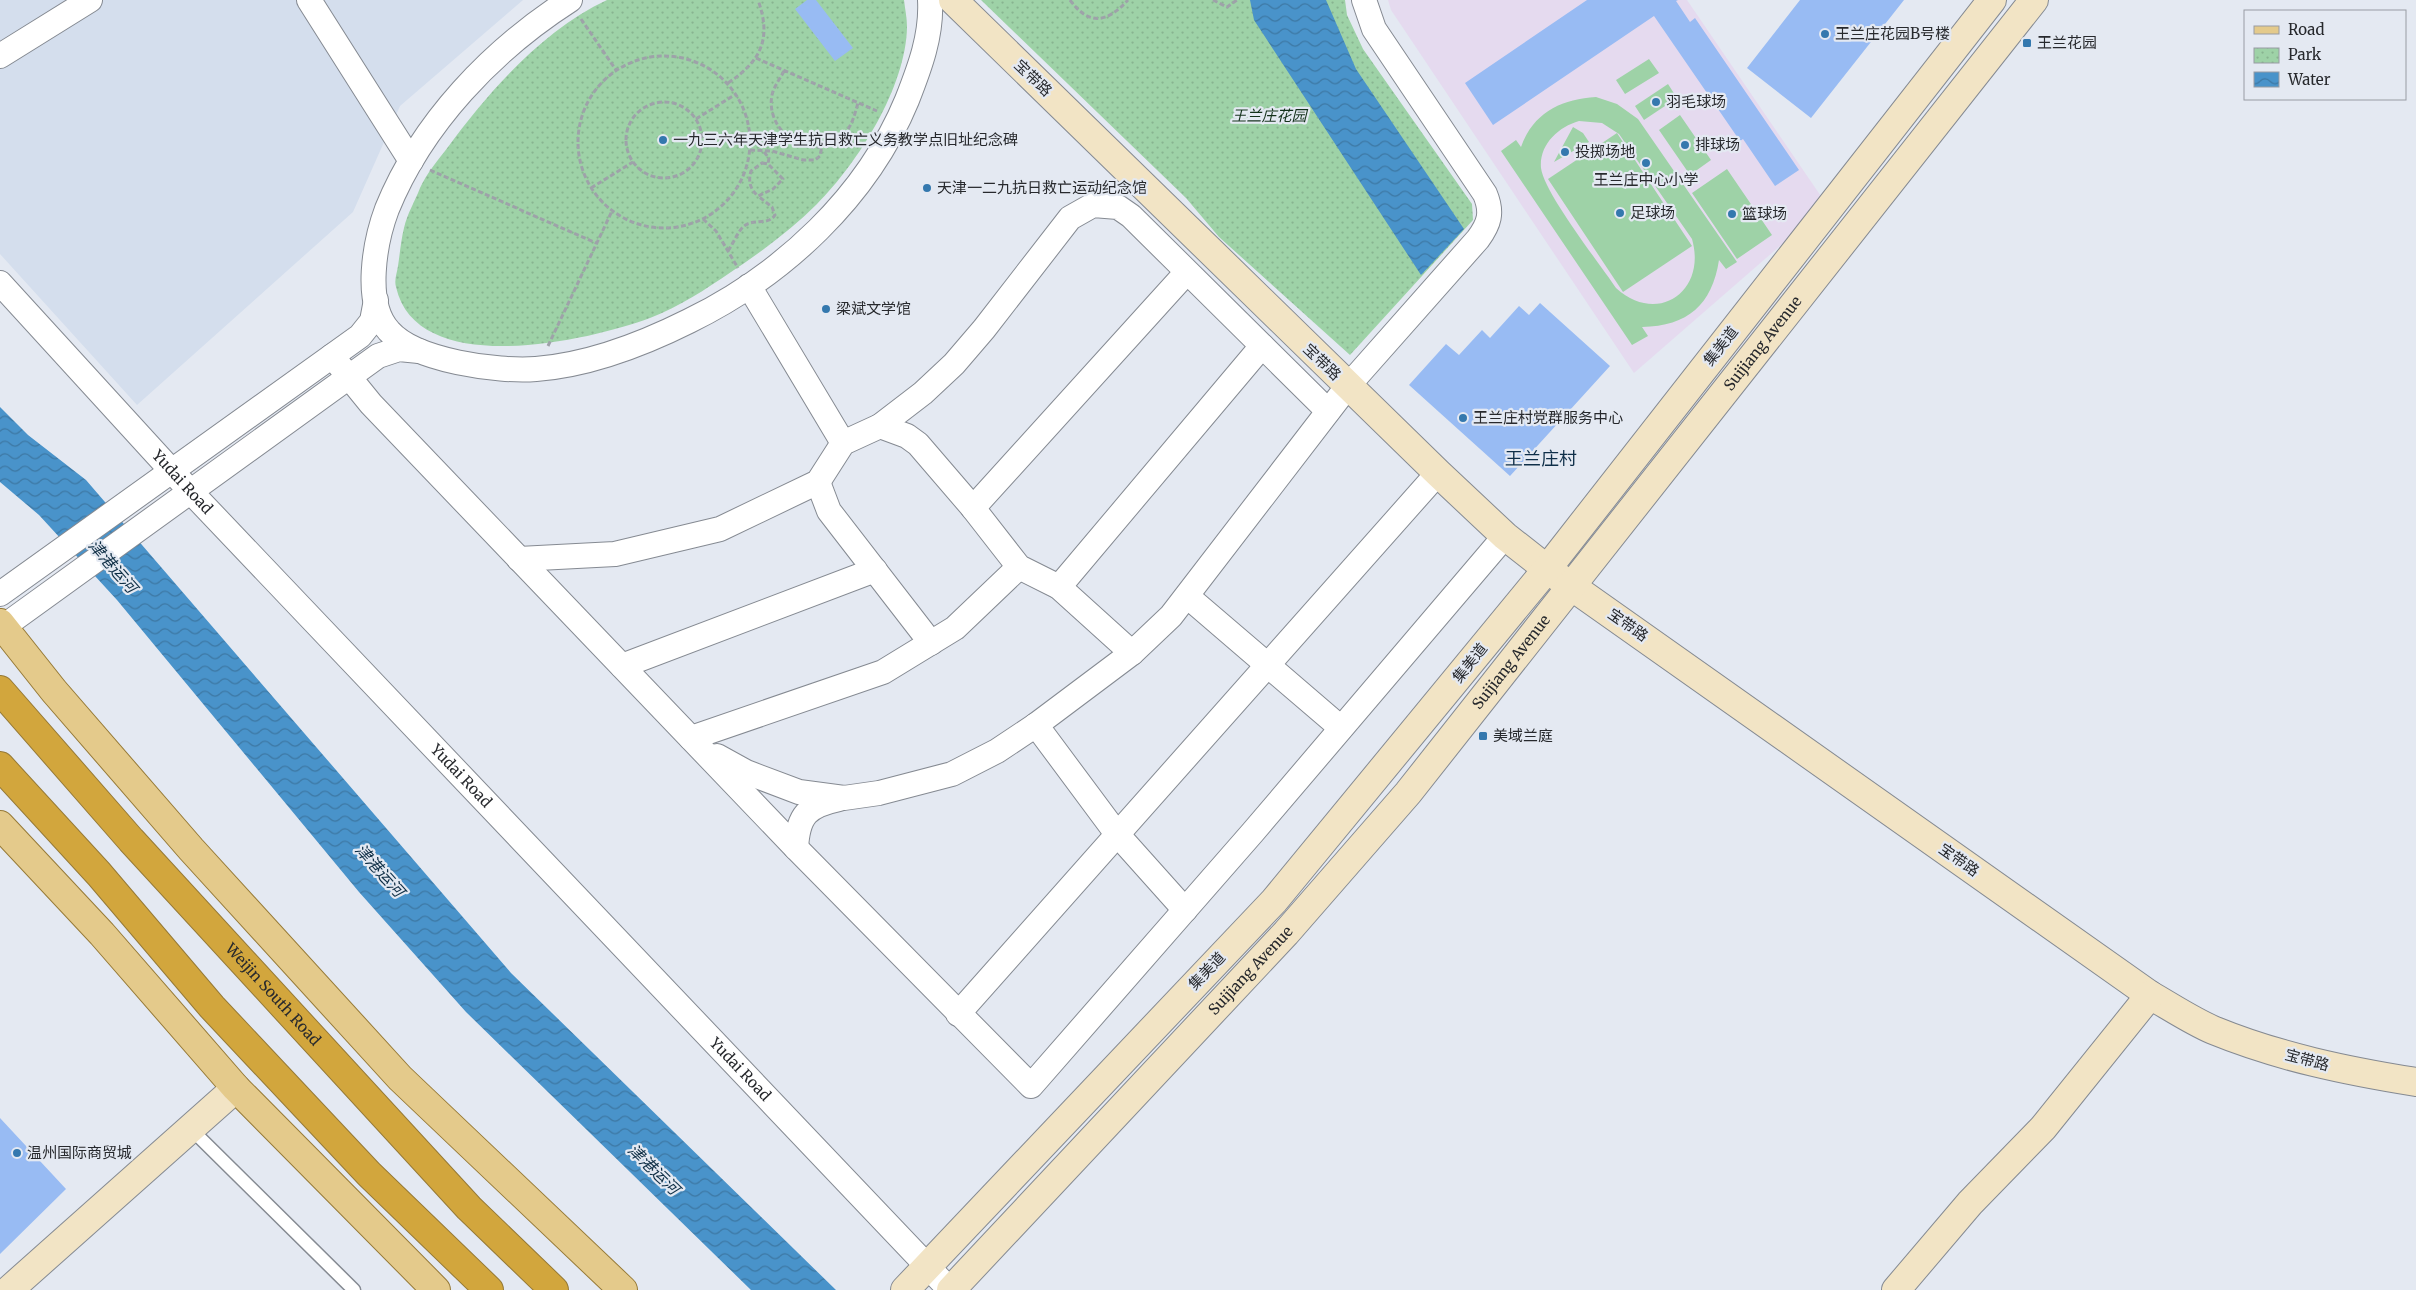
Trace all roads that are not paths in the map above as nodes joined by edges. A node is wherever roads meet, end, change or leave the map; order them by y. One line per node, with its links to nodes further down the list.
1 (90, 0): 9 (street)
2 (309, 0): 10 (street)
3 (569, 0): 10 (street)
4 (930, 0): 13 (street)
5 (953, 0): 19 (main road, 宝带路)
6 (1364, 0): 19 (street)
7 (1992, 0): 31 (main road, 集美道)
8 (2034, 0): 33 (main road, Suijiang Avenue)
9 (0, 56)
10 (411, 161): 14 (street)
11 (1186, 273): 15 (street); 21 (street); 27 (street)
12 (0, 283): 23 (street, Yudai Road)
13 (748, 286): 16 (street); 22 (street)
14 (376, 300): 16 (street); 17 (street)
15 (1262, 346): 20 (street); 34 (street)
16 (420, 351): 18 (street)
17 (332, 356): 18 (street); 23 (street)
18 (349, 377): 26 (street); 29 (street)
19 (1347, 387): 20 (street); 24 (main road, 宝带路)
20 (1328, 410): 36 (street)
21 (880, 426): 22 (street); 27 (street)
22 (843, 443): 25 (street)
23 (172, 471): 26 (street, Yudai Road); 35 (street)
24 (1438, 474): 28 (main road, 宝带路); 41 (street)
25 (818, 482): 29 (street); 32 (street)
26 (191, 492): 37 (street); 57 (street, Yudai Road)
27 (973, 508): 30 (street)
28 (1504, 536): 31 (main road, 宝带路); 44 (street)
29 (519, 559): 40 (street)
30 (1019, 567): 34 (street); 38 (street)
31 (1547, 569): 33 (main road, 宝带路); 57 (main road, 集美道)
32 (875, 570): 38 (street); 40 (street)
33 (1572, 586): 52 (main road, 宝带路); 65 (main road, Suijiang Avenue)
34 (1059, 587): 39 (street)
35 (0, 594)
36 (1187, 596): 39 (street); 41 (street)
37 (2, 625): 63 (main road)
38 (931, 643): 45 (street)
39 (1132, 653): 43 (street)
40 (622, 666): 45 (street)
41 (1267, 666): 44 (street); 49 (street)
42 (0, 690): 62 (highway, Weijin South Road)
43 (1036, 725): 47 (street); 49 (street)
44 (1341, 728): 51 (street)
45 (694, 742): 47 (street); 50 (street)
46 (0, 766): 61 (highway)
47 (844, 798): 50 (street)
48 (0, 825): 55 (main road)
49 (1117, 834): 51 (street); 53 (street)
50 (796, 848): 53 (street)
51 (1185, 910): 53 (street)
52 (2150, 996): 54 (main road, 宝带路); 66 (main road)
53 (958, 1014)
54 (2416, 1082)
55 (236, 1088): 56 (main road); 60 (main road)
56 (191, 1129): 58 (main road); 59 (lane)
57 (927, 1266): 64 (main road, 集美道); 65 (street, Yudai Road)
58 (9, 1290)
59 (354, 1290)
60 (436, 1290)
61 (488, 1290)
62 (554, 1290)
63 (623, 1290)
64 (904, 1290)
65 (951, 1290)
66 (1896, 1290)

